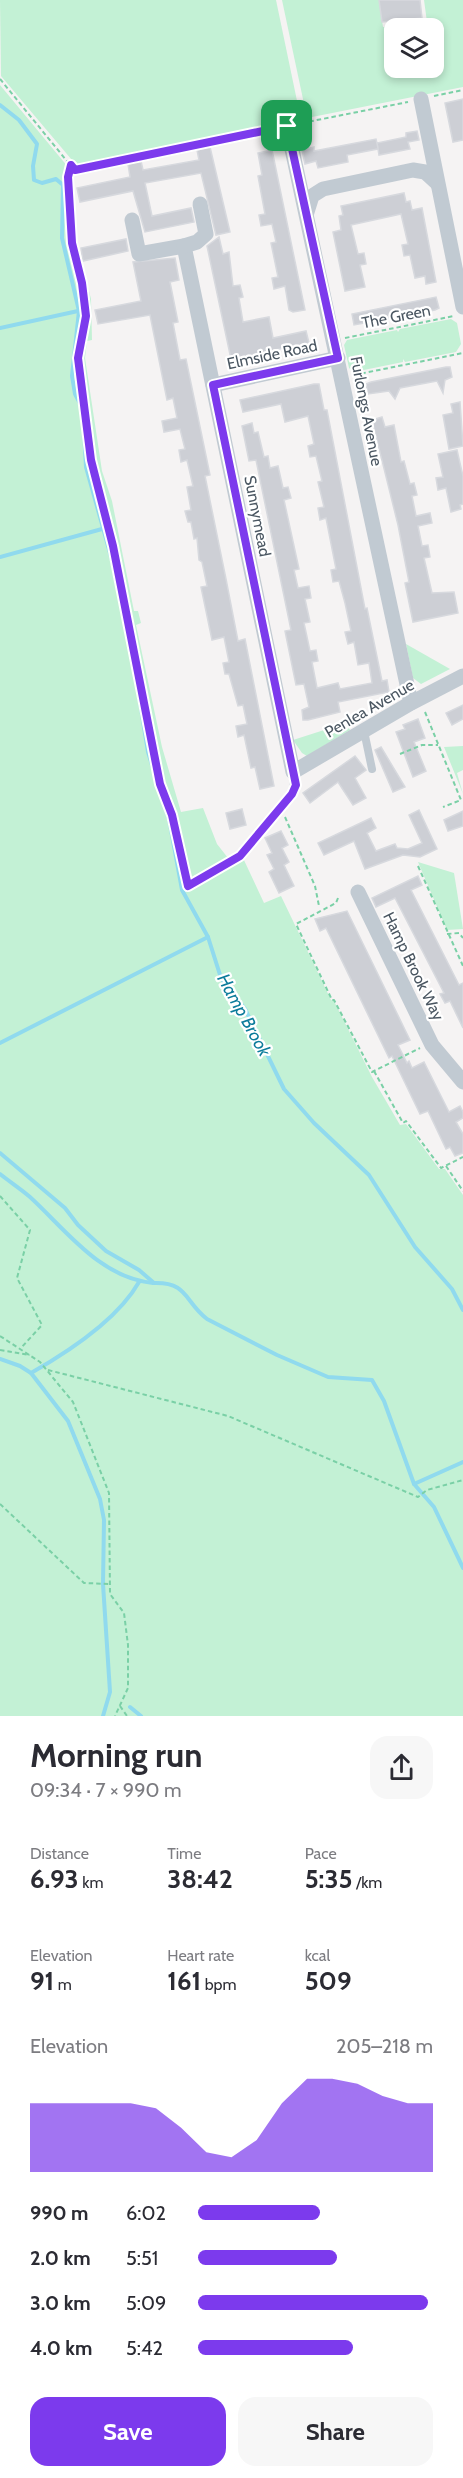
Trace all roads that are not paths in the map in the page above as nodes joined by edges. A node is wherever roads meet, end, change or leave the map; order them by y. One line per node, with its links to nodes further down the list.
1 (420, 99): 3 (street)
2 (287, 126): 5 (street, Furlongs Avenue)
3 (437, 183): 5 (street); 8 (street)
4 (200, 204): 7 (street)
5 (307, 212): 9 (street, Furlongs Avenue)
6 (132, 220): 7 (street)
7 (184, 246): 10 (street, Sunnymead)
8 (463, 307)
9 (338, 358): 10 (street, Elmside Road); 12 (street, Furlongs Avenue)
10 (213, 385): 15 (street, Sunnymead)
11 (463, 676): 12 (street, Penlea Avenue)
12 (415, 701): 13 (street, Penlea Avenue)
13 (364, 731): 14 (lane); 15 (street, Penlea Avenue)
14 (372, 769)
15 (293, 772): 16 (lane)
16 (275, 812)
17 (358, 892): 18 (street, Hamp Brook Way)
18 (463, 1082)

